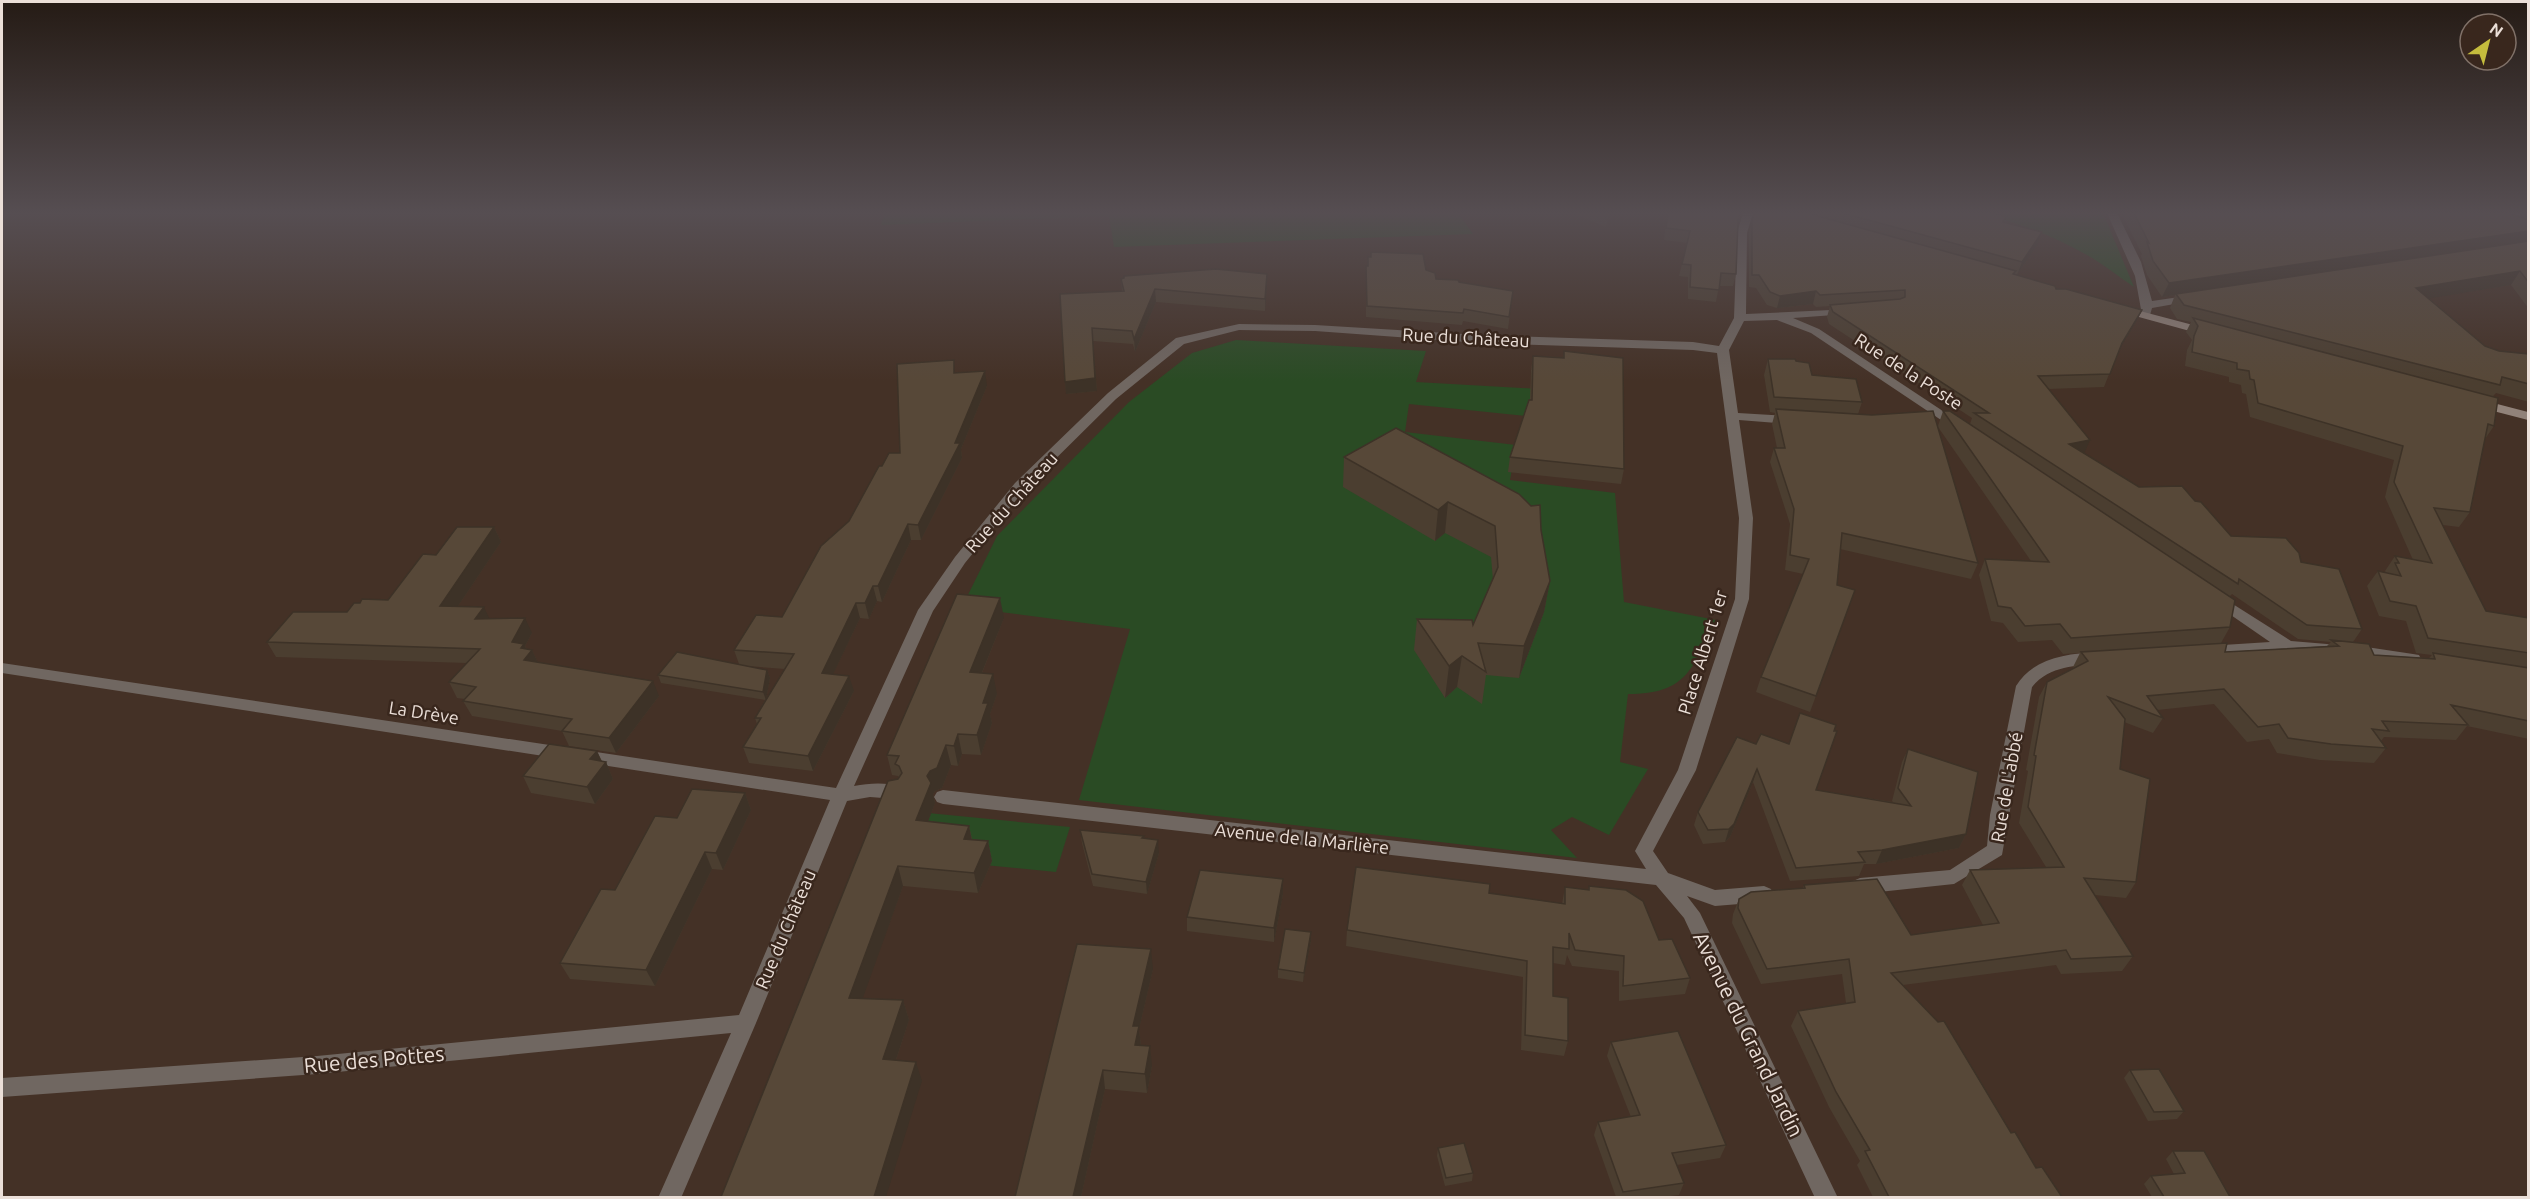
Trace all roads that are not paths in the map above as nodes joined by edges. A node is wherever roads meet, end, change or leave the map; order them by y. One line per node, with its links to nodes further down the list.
1 (1741, 269): 8 (street)
2 (2136, 269): 6 (street)
3 (2207, 296): 6 (street)
4 (2112, 306): 6 (main road)
5 (1864, 309): 7 (street)
6 (2147, 310): 9 (main road)
7 (1778, 316): 8 (street, Rue de la Poste); 14 (street, Rue de la Poste)
8 (1740, 318): 10 (street)
9 (2215, 334)
10 (1723, 350): 12 (street, Place Albert 1er); 25 (street, Rue du Château)
11 (2467, 400): 13 (main road)
12 (1733, 416): 15 (street); 27 (street, Place Albert 1er)
13 (2529, 416)
14 (1947, 418): 16 (street); 17 (street, Rue de la Poste)
15 (1801, 420)
16 (1928, 421)
17 (1966, 431)
18 (2209, 594): 19 (street)
19 (2287, 646): 20 (street); 22 (street)
20 (2185, 652)
21 (2117, 656): 28 (street, Rue de L'abbé)
22 (2429, 662)
23 (2, 668): 25 (street, La Drève)
24 (896, 792): 25 (street)
25 (841, 795): 30 (street, Rue du Château)
26 (943, 797): 27 (street, Avenue de la Marlière)
27 (1661, 878): 29 (street); 33 (street, Avenue du Grand Jardin)
28 (1839, 888)
29 (1783, 892)
30 (746, 1023): 31 (street, Rue des Pottes); 32 (street, Rue du Château)
31 (2, 1088)
32 (669, 1197)
33 (1827, 1197)

